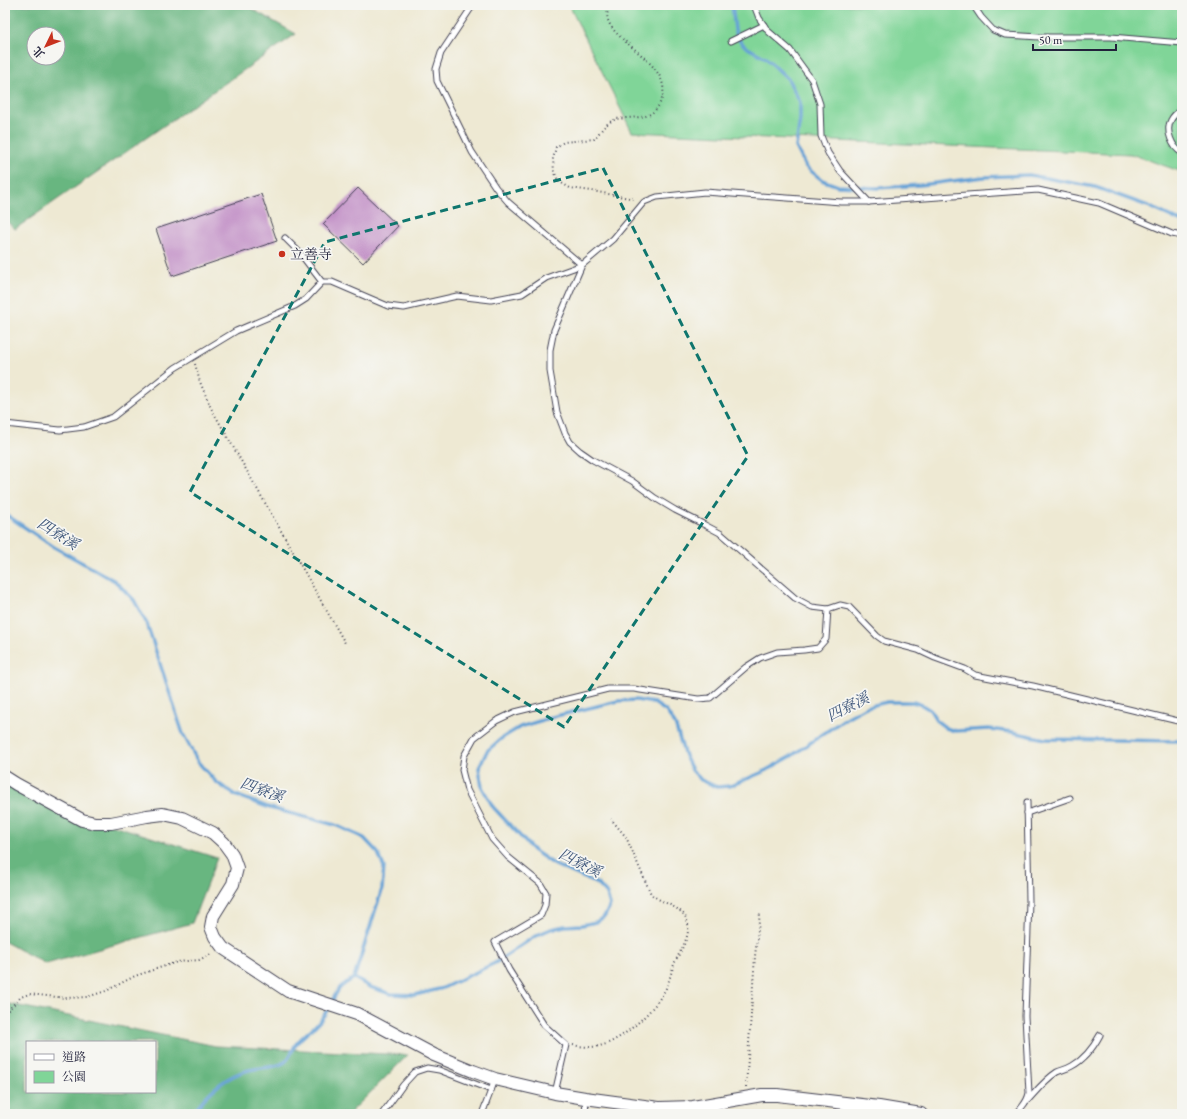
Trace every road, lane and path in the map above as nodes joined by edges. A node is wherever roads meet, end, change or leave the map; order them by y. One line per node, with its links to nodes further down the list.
1 (473, 5): 14 (lane)
2 (612, 5): 10 (path)
3 (754, 5): 5 (lane)
4 (973, 5): 7 (lane)
5 (764, 25): 6 (lane); 11 (lane)
6 (731, 41)
7 (1182, 43)
8 (1182, 109): 9 (lane)
9 (1182, 153)
10 (644, 202): 11 (lane); 14 (lane)
11 (869, 202): 12 (lane)
12 (1182, 236)
13 (285, 238): 15 (lane)
14 (582, 265): 15 (lane); 18 (lane)
15 (322, 282): 16 (lane)
16 (193, 357): 17 (lane); 19 (path)
17 (5, 424)
18 (828, 609): 20 (lane); 30 (lane)
19 (345, 643)
20 (1182, 722)
21 (5, 776): 27 (street)
22 (1070, 798): 24 (lane)
23 (1027, 802): 24 (lane)
24 (1027, 813): 35 (lane)
25 (611, 819): 30 (path)
26 (760, 912): 34 (path)
27 (223, 948): 28 (path); 31 (street)
28 (5, 1013)
29 (1100, 1034): 35 (lane)
30 (566, 1044): 32 (lane)
31 (493, 1085): 32 (street); 36 (lane); 37 (lane)
32 (555, 1092): 33 (street)
33 (585, 1098): 34 (street); 38 (lane)
34 (745, 1098): 39 (street)
35 (1028, 1101): 40 (lane)
36 (382, 1114)
37 (482, 1114)
38 (586, 1114)
39 (921, 1114)
40 (1017, 1114)

